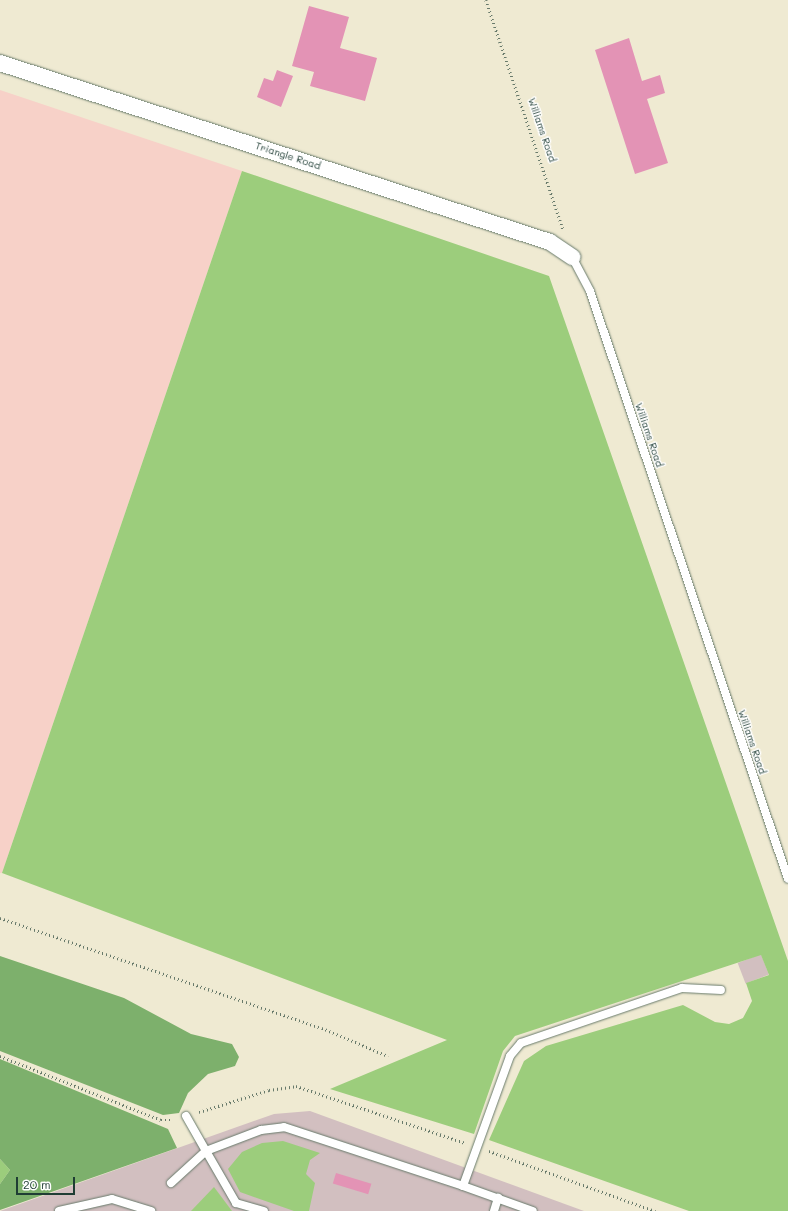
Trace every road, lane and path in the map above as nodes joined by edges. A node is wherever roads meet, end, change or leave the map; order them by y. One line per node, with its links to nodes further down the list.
1 (486, 0): 3 (path, Williams Road)
2 (0, 63): 3 (street, Triangle Road)
3 (572, 257): 4 (lane, Williams Road)
4 (788, 879)
5 (0, 918): 8 (path)
6 (721, 990): 10 (lane)
7 (0, 1056): 9 (path)
8 (388, 1056)
9 (186, 1116): 10 (path); 11 (lane)
10 (477, 1147): 13 (lane); 20 (path)
11 (206, 1151): 12 (lane); 13 (lane); 17 (lane)
12 (171, 1182)
13 (463, 1186): 14 (lane)
14 (498, 1198): 18 (lane); 19 (lane)
15 (59, 1211): 16 (lane)
16 (151, 1211)
17 (264, 1211)
18 (494, 1211)
19 (533, 1211)
20 (655, 1211)

